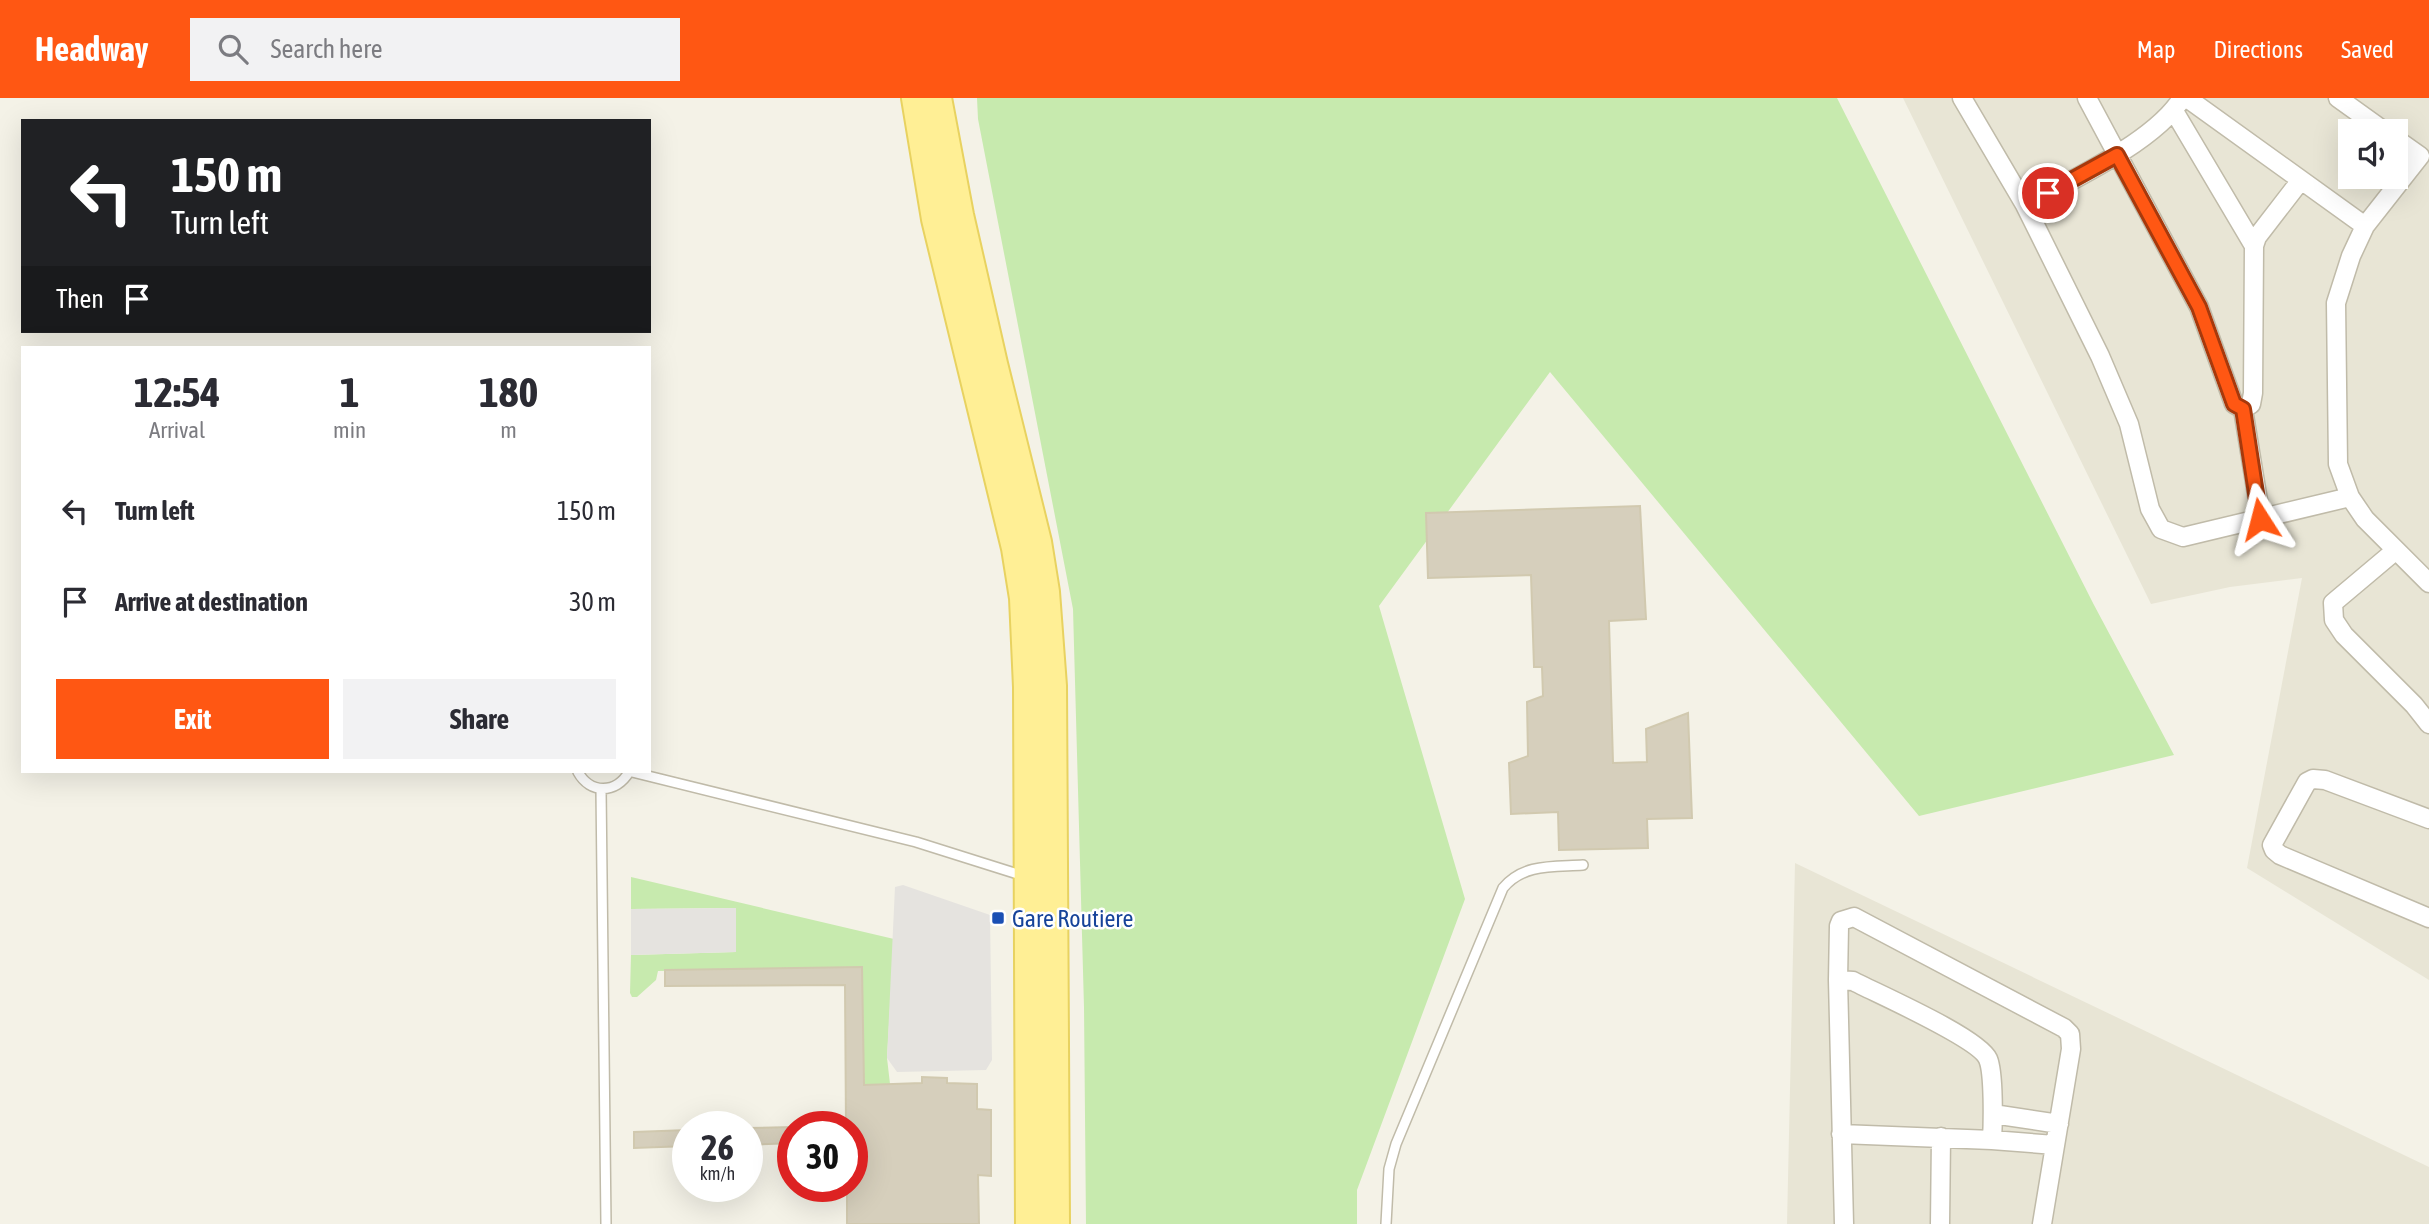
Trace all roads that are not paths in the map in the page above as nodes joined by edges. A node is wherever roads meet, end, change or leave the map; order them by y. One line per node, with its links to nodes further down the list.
1 (916, 98): 27 (main road)
2 (937, 98): 38 (main road)
3 (1962, 98): 12 (street)
4 (2087, 98): 10 (street)
5 (2348, 101): 7 (street)
6 (2181, 102): 10 (street); 11 (street); 14 (street)
7 (2370, 119)
8 (2408, 145): 9 (street)
9 (2426, 154): 13 (street)
10 (2117, 155): 12 (street); 15 (street)
11 (2301, 180): 13 (street); 14 (street)
12 (2025, 205): 17 (street)
13 (2365, 226): 16 (street)
14 (2253, 246): 15 (street)
15 (2243, 409): 17 (street)
16 (2350, 497): 17 (street); 18 (street)
17 (2260, 519)
18 (2396, 550): 19 (street); 20 (street)
19 (2429, 583)
20 (2429, 724)
21 (579, 773): 24 (lane)
22 (629, 773): 24 (lane)
23 (634, 773): 27 (lane)
24 (601, 789): 36 (lane)
25 (2429, 819): 28 (street)
26 (1583, 865): 39 (lane)
27 (1029, 877): 37 (main road)
28 (2429, 918)
29 (1838, 980): 30 (street); 31 (street); 32 (street)
30 (1993, 1114): 31 (street); 34 (street)
31 (2059, 1124): 35 (street)
32 (1841, 1134): 33 (street); 40 (street)
33 (1941, 1138): 34 (street); 41 (street)
34 (1992, 1140): 35 (street)
35 (2055, 1145): 42 (street)
36 (606, 1224)
37 (1030, 1224)
38 (1055, 1224)
39 (1386, 1224)
40 (1844, 1224)
41 (1940, 1224)
42 (2042, 1224)

